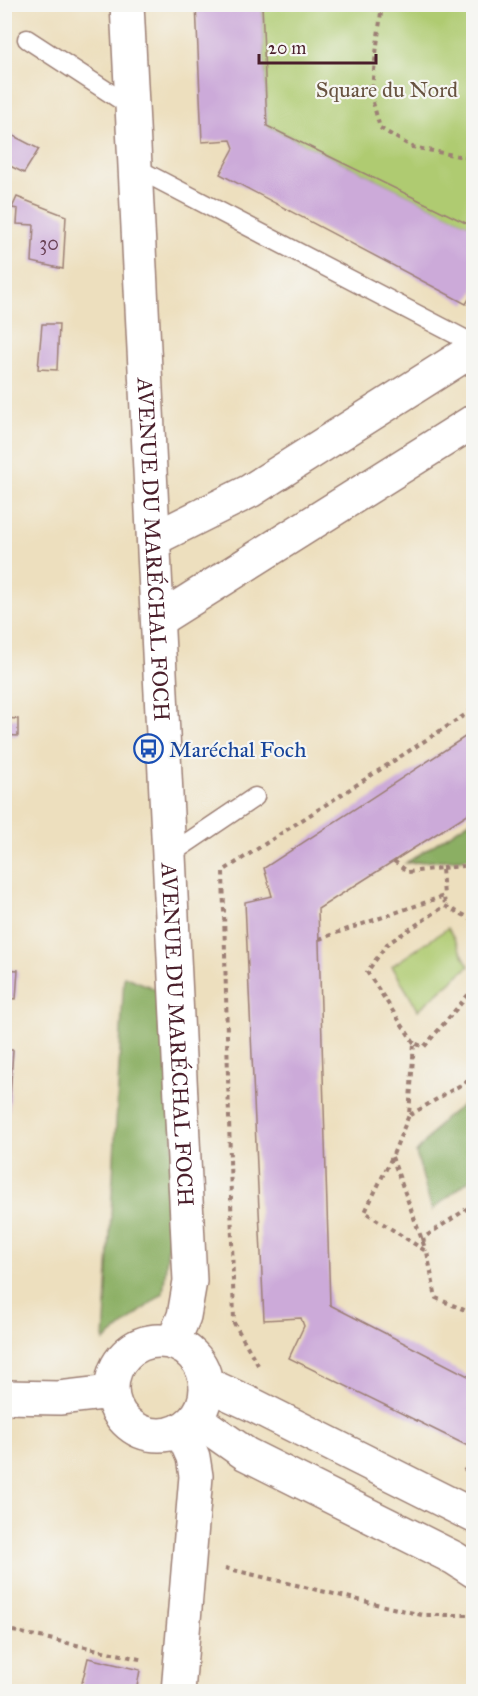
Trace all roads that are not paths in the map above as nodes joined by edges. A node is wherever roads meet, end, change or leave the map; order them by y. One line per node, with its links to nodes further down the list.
1 (128, 4): 3 (street, AVENUE DU MARÉCHAL FOCH)
2 (27, 39): 3 (lane)
3 (133, 108): 4 (street, AVENUE DU MARÉCHAL FOCH)
4 (136, 168): 5 (lane); 7 (street, AVENUE DU MARÉCHAL FOCH)
5 (474, 346): 7 (street)
6 (474, 421): 8 (street)
7 (154, 539): 8 (street, AVENUE DU MARÉCHAL FOCH)
8 (158, 620): 10 (street, AVENUE DU MARÉCHAL FOCH)
9 (255, 797): 10 (lane)
10 (170, 855): 11 (street, AVENUE DU MARÉCHAL FOCH)
11 (173, 1342): 12 (street); 13 (street)
12 (207, 1384): 15 (street); 16 (street)
13 (111, 1392): 14 (street); 15 (street)
14 (4, 1397)
15 (188, 1424): 17 (street); 18 (street)
16 (474, 1516)
17 (474, 1571)
18 (179, 1680)

